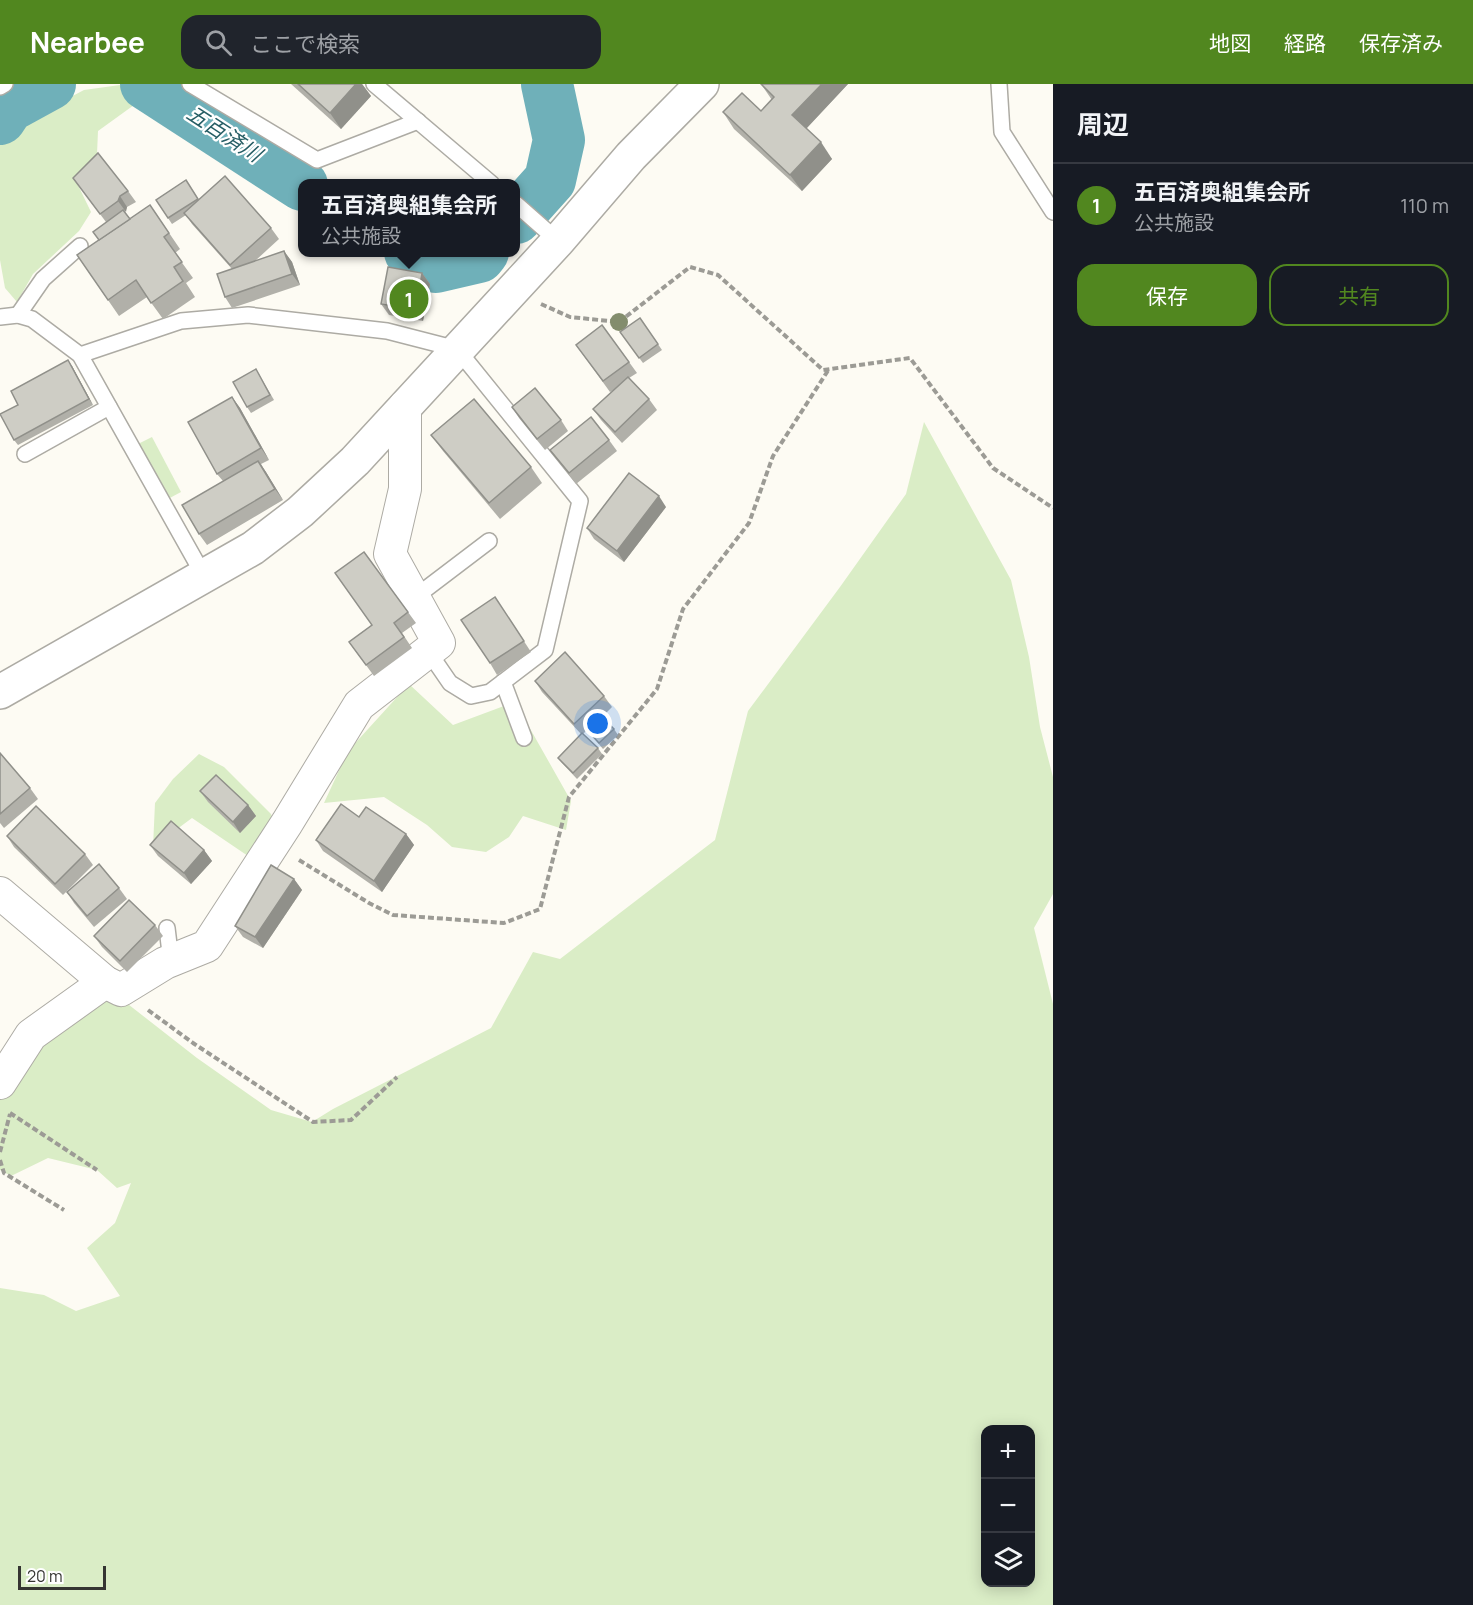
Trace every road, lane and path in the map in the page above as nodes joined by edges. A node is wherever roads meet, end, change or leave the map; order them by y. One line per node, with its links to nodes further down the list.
1 (5, 84): 6 (lane)
2 (190, 84): 7 (lane)
3 (374, 84): 7 (lane)
4 (702, 84): 11 (street)
5 (999, 84): 10 (lane)
6 (0, 87)
7 (418, 121): 8 (lane)
8 (487, 179)
9 (520, 208): 11 (lane)
10 (1053, 212)
11 (558, 241): 13 (street)
12 (80, 246): 14 (lane)
13 (512, 291): 16 (street); 18 (path)
14 (18, 315): 15 (lane); 17 (lane)
15 (0, 317)
16 (457, 349): 17 (lane); 19 (street); 27 (lane)
17 (80, 356): 20 (lane)
18 (829, 369): 22 (path); 30 (path)
19 (405, 406): 24 (street); 25 (street)
20 (109, 407): 21 (lane); 24 (lane)
21 (25, 453)
22 (1053, 508)
23 (489, 541): 25 (lane)
24 (204, 576): 28 (street)
25 (414, 598): 26 (street)
26 (428, 651): 27 (lane); 30 (street)
27 (503, 682): 29 (lane)
28 (0, 692)
29 (524, 738)
30 (273, 844): 33 (street)
31 (0, 893): 34 (street)
32 (167, 928): 33 (lane)
33 (171, 961): 34 (street)
34 (113, 986): 35 (path); 36 (street)
35 (397, 1077)
36 (2, 1096): 37 (path)
37 (10, 1113): 38 (path); 40 (path)
38 (0, 1152)
39 (0, 1160): 41 (path)
40 (97, 1170)
41 (64, 1210)

